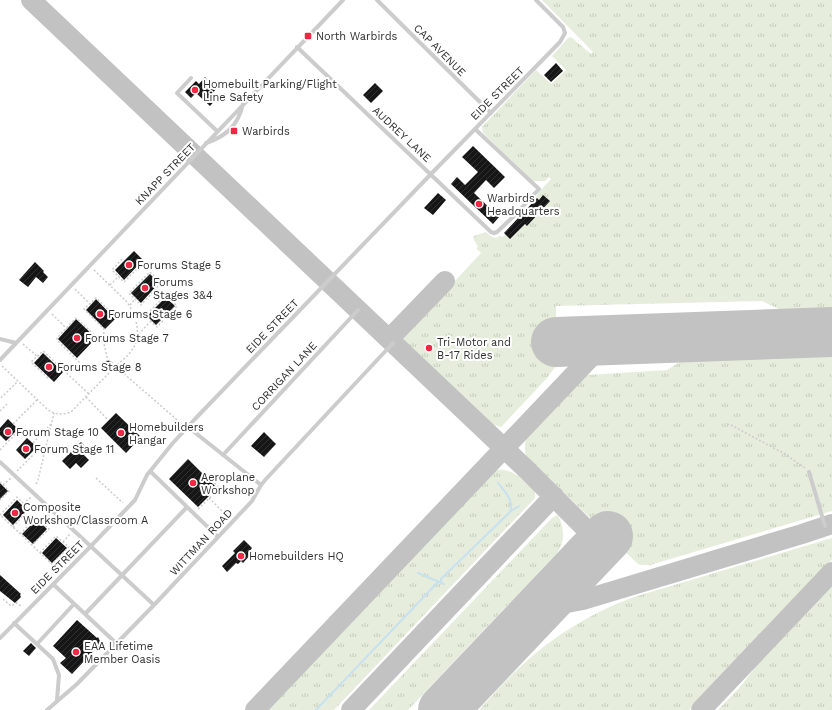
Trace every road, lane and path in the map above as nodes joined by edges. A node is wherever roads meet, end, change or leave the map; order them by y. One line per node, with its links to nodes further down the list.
1 (343, 0): 4 (lane, KNAPP STREET)
2 (377, 0): 7 (lane, CAP AVENUE)
3 (536, 0): 7 (lane, EIDE STREET)
4 (297, 47): 6 (lane, KNAPP STREET); 11 (lane, AUDREY LANE)
5 (191, 78): 9 (lane)
6 (243, 104): 9 (lane, KNAPP STREET); 10 (lane)
7 (491, 113): 8 (lane, EIDE STREET)
8 (475, 128): 11 (lane, EIDE STREET); 11 (lane, AUDREY LANE)
9 (217, 131): 10 (lane, KNAPP STREET)
10 (206, 143): 13 (lane, KNAPP STREET)
11 (431, 174): 52 (lane, EIDE STREET)
12 (122, 260): 15 (path)
13 (89, 266): 16 (lane, KNAPP STREET); 17 (path)
14 (140, 266): 15 (path)
15 (119, 276): 17 (path)
16 (71, 285): 19 (path); 21 (lane, KNAPP STREET)
17 (110, 285): 20 (path)
18 (135, 299): 18 (path); 20 (path)
19 (90, 304): 23 (path); 29 (path)
20 (129, 305): 26 (path)
21 (48, 309): 25 (path); 28 (lane, KNAPP STREET)
22 (358, 310): 57 (lane, CORRIGAN LANE)
23 (112, 314)
24 (151, 322): 24 (path); 26 (path)
25 (67, 328): 29 (path); 36 (path)
26 (136, 337): 35 (path)
27 (0, 339): 28 (lane)
28 (17, 342): 31 (path); 32 (lane, KNAPP STREET)
29 (103, 342): 33 (path)
30 (393, 343): 67 (lane, WITTMAN ROAD)
31 (38, 357): 39 (path); 41 (path)
32 (0, 360)
33 (108, 361)
34 (0, 364): 40 (path)
35 (116, 366): 37 (path); 52 (path)
36 (102, 368)
37 (113, 369)
38 (110, 372): 41 (path)
39 (48, 378)
40 (18, 381): 43 (path); 44 (path)
41 (89, 394): 42 (path)
42 (86, 397): 47 (path); 48 (path)
43 (1, 398)
44 (37, 400): 47 (path); 49 (path)
45 (7, 404): 46 (path)
46 (0, 411)
47 (54, 413): 50 (path)
48 (108, 420)
49 (13, 424)
50 (51, 424): 54 (path); 65 (path)
51 (727, 424): 60 (path)
52 (188, 427): 57 (lane); 59 (lane, EIDE STREET)
53 (19, 430): 56 (path)
54 (33, 443)
55 (38, 449): 61 (path)
56 (0, 450)
57 (222, 455): 67 (lane)
58 (0, 462): 61 (lane)
59 (150, 471): 72 (lane); 73 (lane, EIDE STREET)
60 (809, 472): 78 (lane)
61 (14, 475): 66 (path); 68 (lane)
62 (96, 478): 73 (path)
63 (211, 479): 69 (path)
64 (0, 482): 66 (path)
65 (36, 484)
66 (3, 485): 70 (path)
67 (260, 485): 76 (lane, WITTMAN ROAD)
68 (34, 494): 71 (path); 74 (lane)
69 (209, 498): 75 (path); 76 (path)
70 (0, 500)
71 (24, 504): 79 (path); 79 (path)
72 (187, 507): 75 (lane); 89 (lane)
73 (127, 508): 85 (lane, EIDE STREET)
74 (54, 512): 77 (path); 80 (lane)
75 (194, 514): 82 (lane)
76 (232, 521): 82 (lane, WITTMAN ROAD)
77 (43, 523): 81 (path); 84 (path)
78 (825, 526)
79 (13, 527): 81 (path)
80 (74, 530): 83 (path); 85 (lane)
81 (20, 534): 84 (path)
82 (218, 537): 93 (lane, WITTMAN ROAD)
83 (63, 542): 86 (path); 87 (path)
84 (32, 545): 86 (path)
85 (91, 546): 88 (lane, EIDE STREET); 89 (lane)
86 (40, 553): 87 (path)
87 (52, 564): 88 (path)
88 (63, 574): 90 (lane, EIDE STREET)
89 (122, 575): 93 (lane); 95 (lane)
90 (53, 584): 92 (lane); 94 (lane, EIDE STREET)
91 (3, 599): 94 (path)
92 (74, 604): 95 (lane); 98 (lane)
93 (154, 605): 99 (lane, WITTMAN ROAD)
94 (26, 611): 96 (lane, EIDE STREET)
95 (85, 614): 99 (lane)
96 (14, 623): 97 (lane, EIDE STREET); 98 (lane)
97 (0, 638)
98 (36, 644): 100 (lane)
99 (117, 644): 100 (lane, WITTMAN ROAD)
100 (57, 700): 101 (lane, WITTMAN ROAD)
101 (47, 710)

